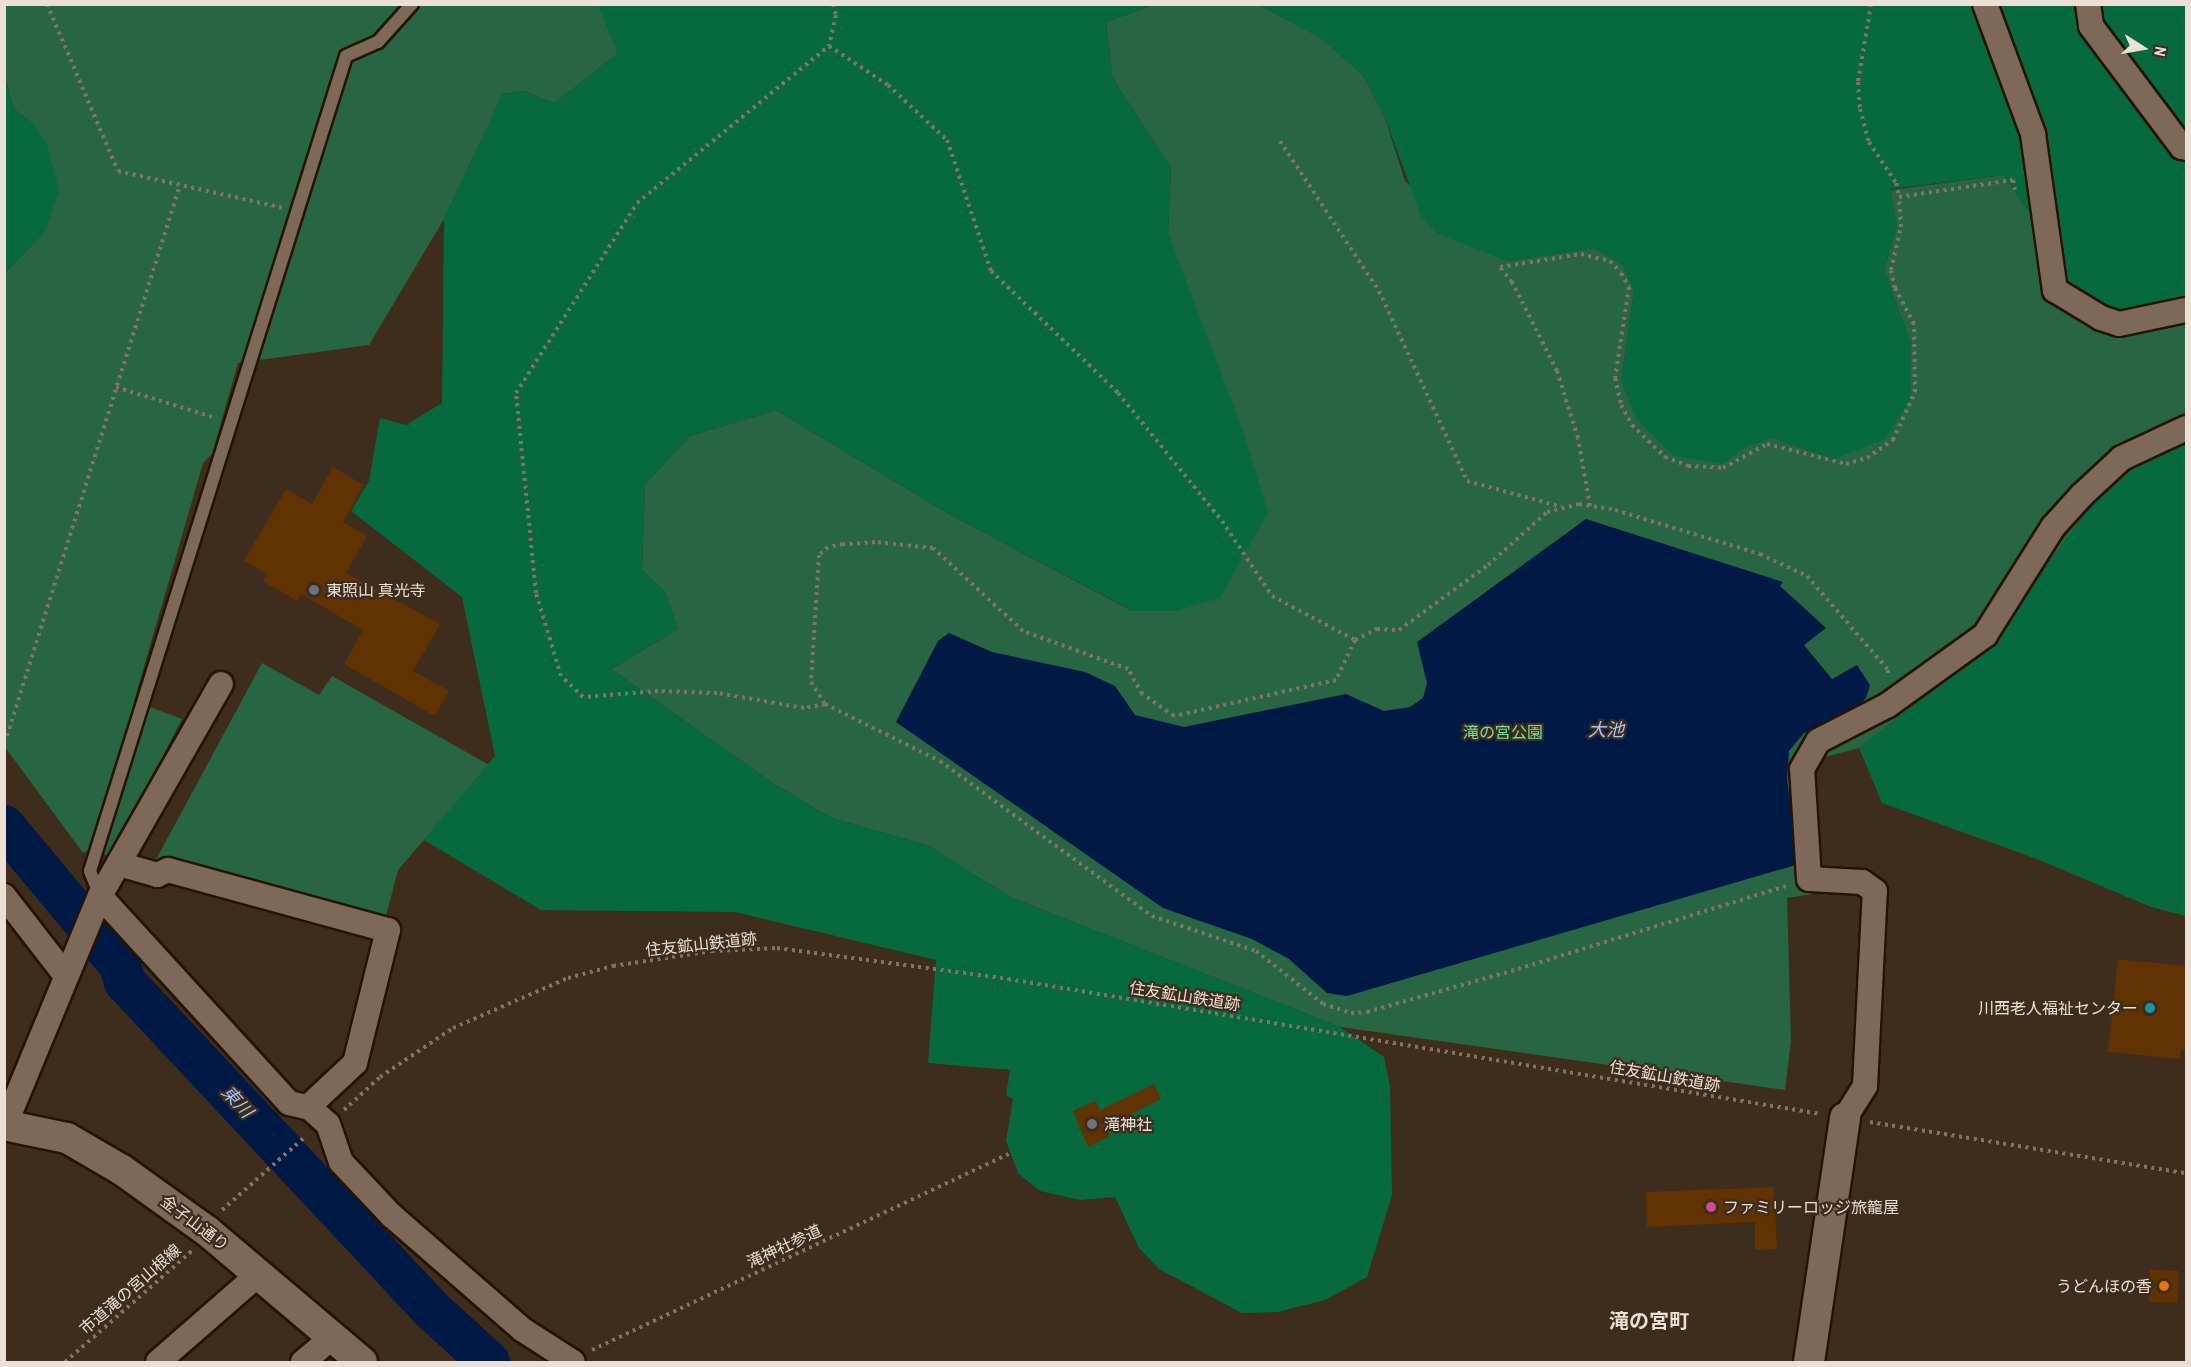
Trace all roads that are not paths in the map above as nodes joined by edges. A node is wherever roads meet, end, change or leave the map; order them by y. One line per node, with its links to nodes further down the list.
1 (412, 4): 10 (lane)
2 (1985, 4): 5 (street)
3 (2088, 4): 4 (street)
4 (2187, 148)
5 (2187, 310)
6 (2187, 428): 13 (street)
7 (221, 684): 8 (street)
8 (119, 864): 10 (street); 12 (street)
9 (4, 896): 11 (street)
10 (99, 899): 11 (street); 12 (street)
11 (68, 971): 14 (street)
12 (308, 1107): 17 (street)
13 (1845, 1118): 21 (street)
14 (5, 1125): 15 (street, 金子山通り)
15 (259, 1274): 16 (street, 金子山通り); 18 (street)
16 (333, 1337): 19 (street); 20 (street, 金子山通り)
17 (571, 1361)
18 (158, 1362)
19 (303, 1362)
20 (362, 1362)
21 (1809, 1362)

